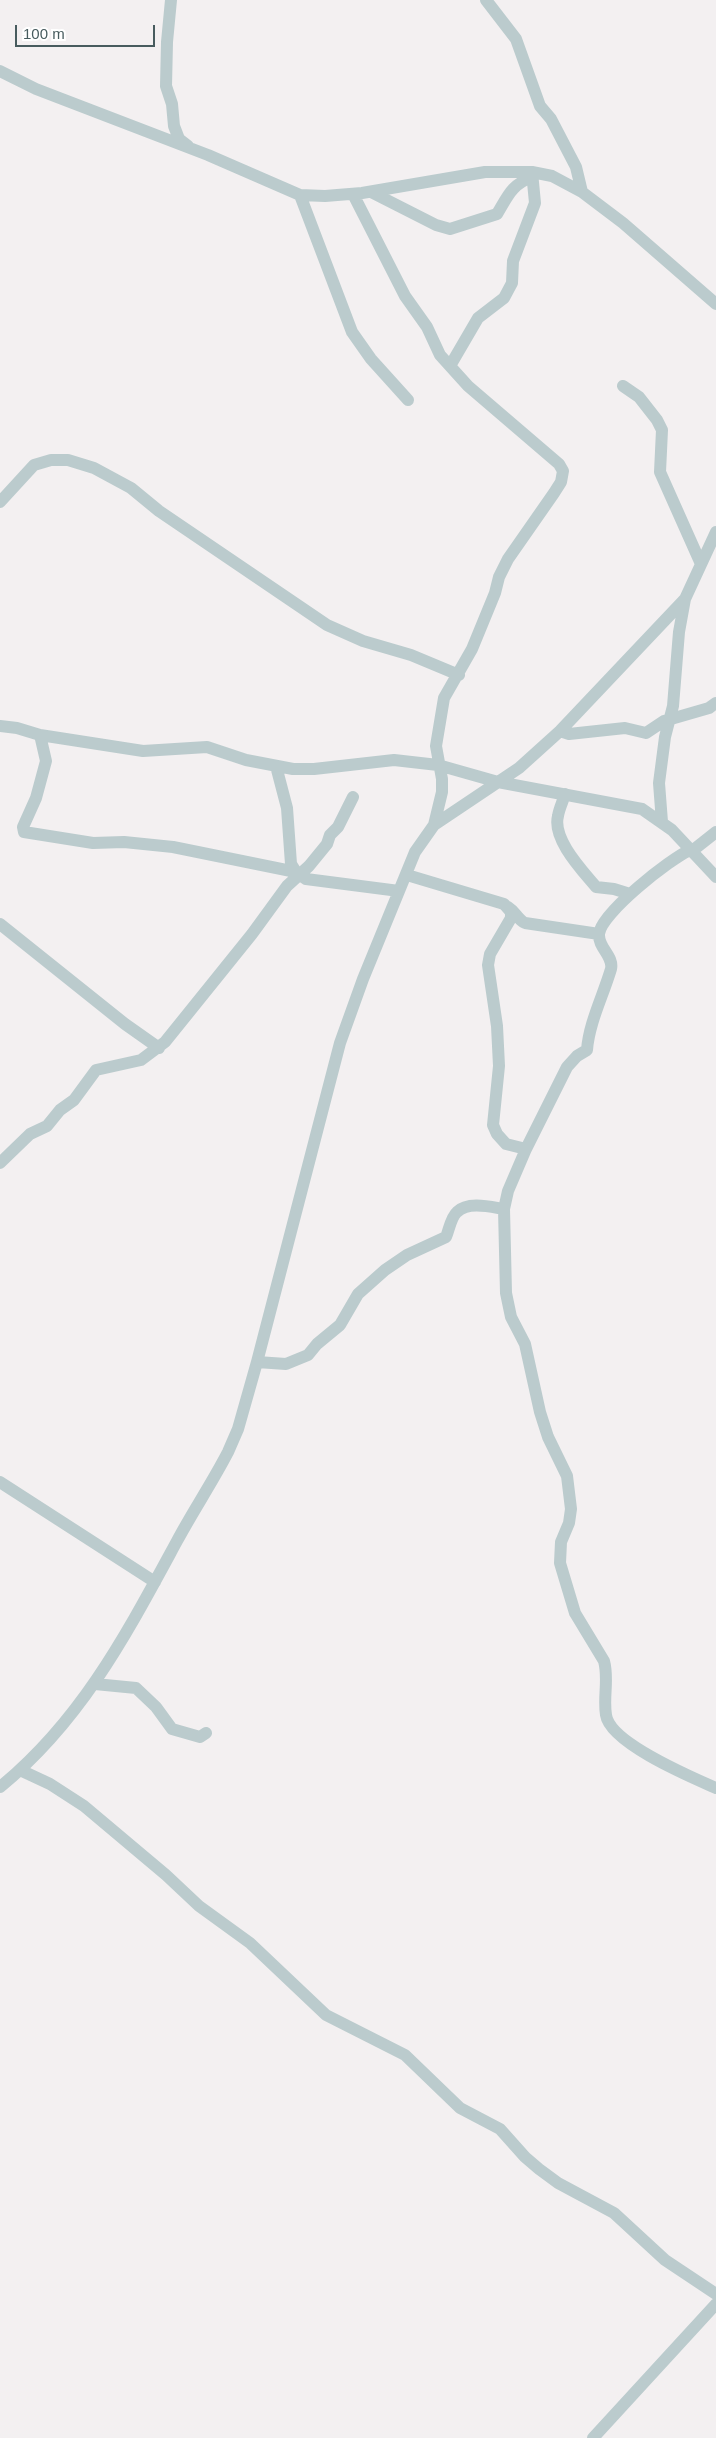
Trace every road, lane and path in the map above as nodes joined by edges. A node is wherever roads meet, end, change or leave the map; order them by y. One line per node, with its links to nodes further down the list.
1 (171, 0): 4 (street)
2 (486, 0): 7 (street)
3 (1, 72): 4 (street)
4 (191, 148): 9 (street)
5 (532, 175): 6 (street); 6 (street); 7 (street); 11 (street)
6 (371, 192): 8 (street)
7 (582, 192): 10 (street)
8 (353, 194): 9 (street); 11 (street)
9 (300, 195): 13 (street)
10 (716, 304)
11 (450, 366): 18 (street)
12 (623, 386): 16 (street)
13 (408, 400)
14 (0, 502): 18 (street)
15 (715, 536): 16 (street)
16 (701, 564): 17 (street)
17 (685, 599): 20 (street); 22 (street)
18 (459, 675): 24 (street)
19 (716, 703): 20 (street)
20 (670, 718): 22 (street); 29 (street)
21 (0, 726): 23 (street)
22 (560, 731): 26 (street)
23 (40, 735): 25 (street); 33 (street)
24 (438, 765): 25 (street); 26 (street); 30 (street)
25 (276, 766): 33 (street)
26 (498, 782): 27 (street); 30 (street)
27 (565, 794): 29 (street); 37 (street)
28 (353, 797): 33 (street)
29 (662, 822): 32 (street)
30 (434, 825): 34 (street)
31 (716, 832): 32 (street)
32 (691, 851): 35 (street); 37 (street)
33 (298, 873): 36 (street); 41 (street)
34 (407, 875): 36 (street); 38 (street)
35 (716, 877)
36 (399, 891): 45 (street)
37 (630, 894): 40 (street)
38 (508, 907): 40 (street); 42 (street)
39 (0, 924): 41 (street)
40 (599, 934): 42 (street)
41 (159, 1048): 43 (street)
42 (526, 1149): 44 (street)
43 (0, 1163)
44 (504, 1209): 45 (street); 52 (street)
45 (257, 1362): 47 (street)
46 (0, 1482): 47 (street)
47 (154, 1582): 48 (street)
48 (95, 1684): 49 (street); 50 (street)
49 (206, 1733)
50 (20, 1770): 51 (street); 53 (street)
51 (0, 1787)
52 (716, 1788)
53 (716, 2294)
54 (716, 2304): 55 (street)
55 (593, 2438)

